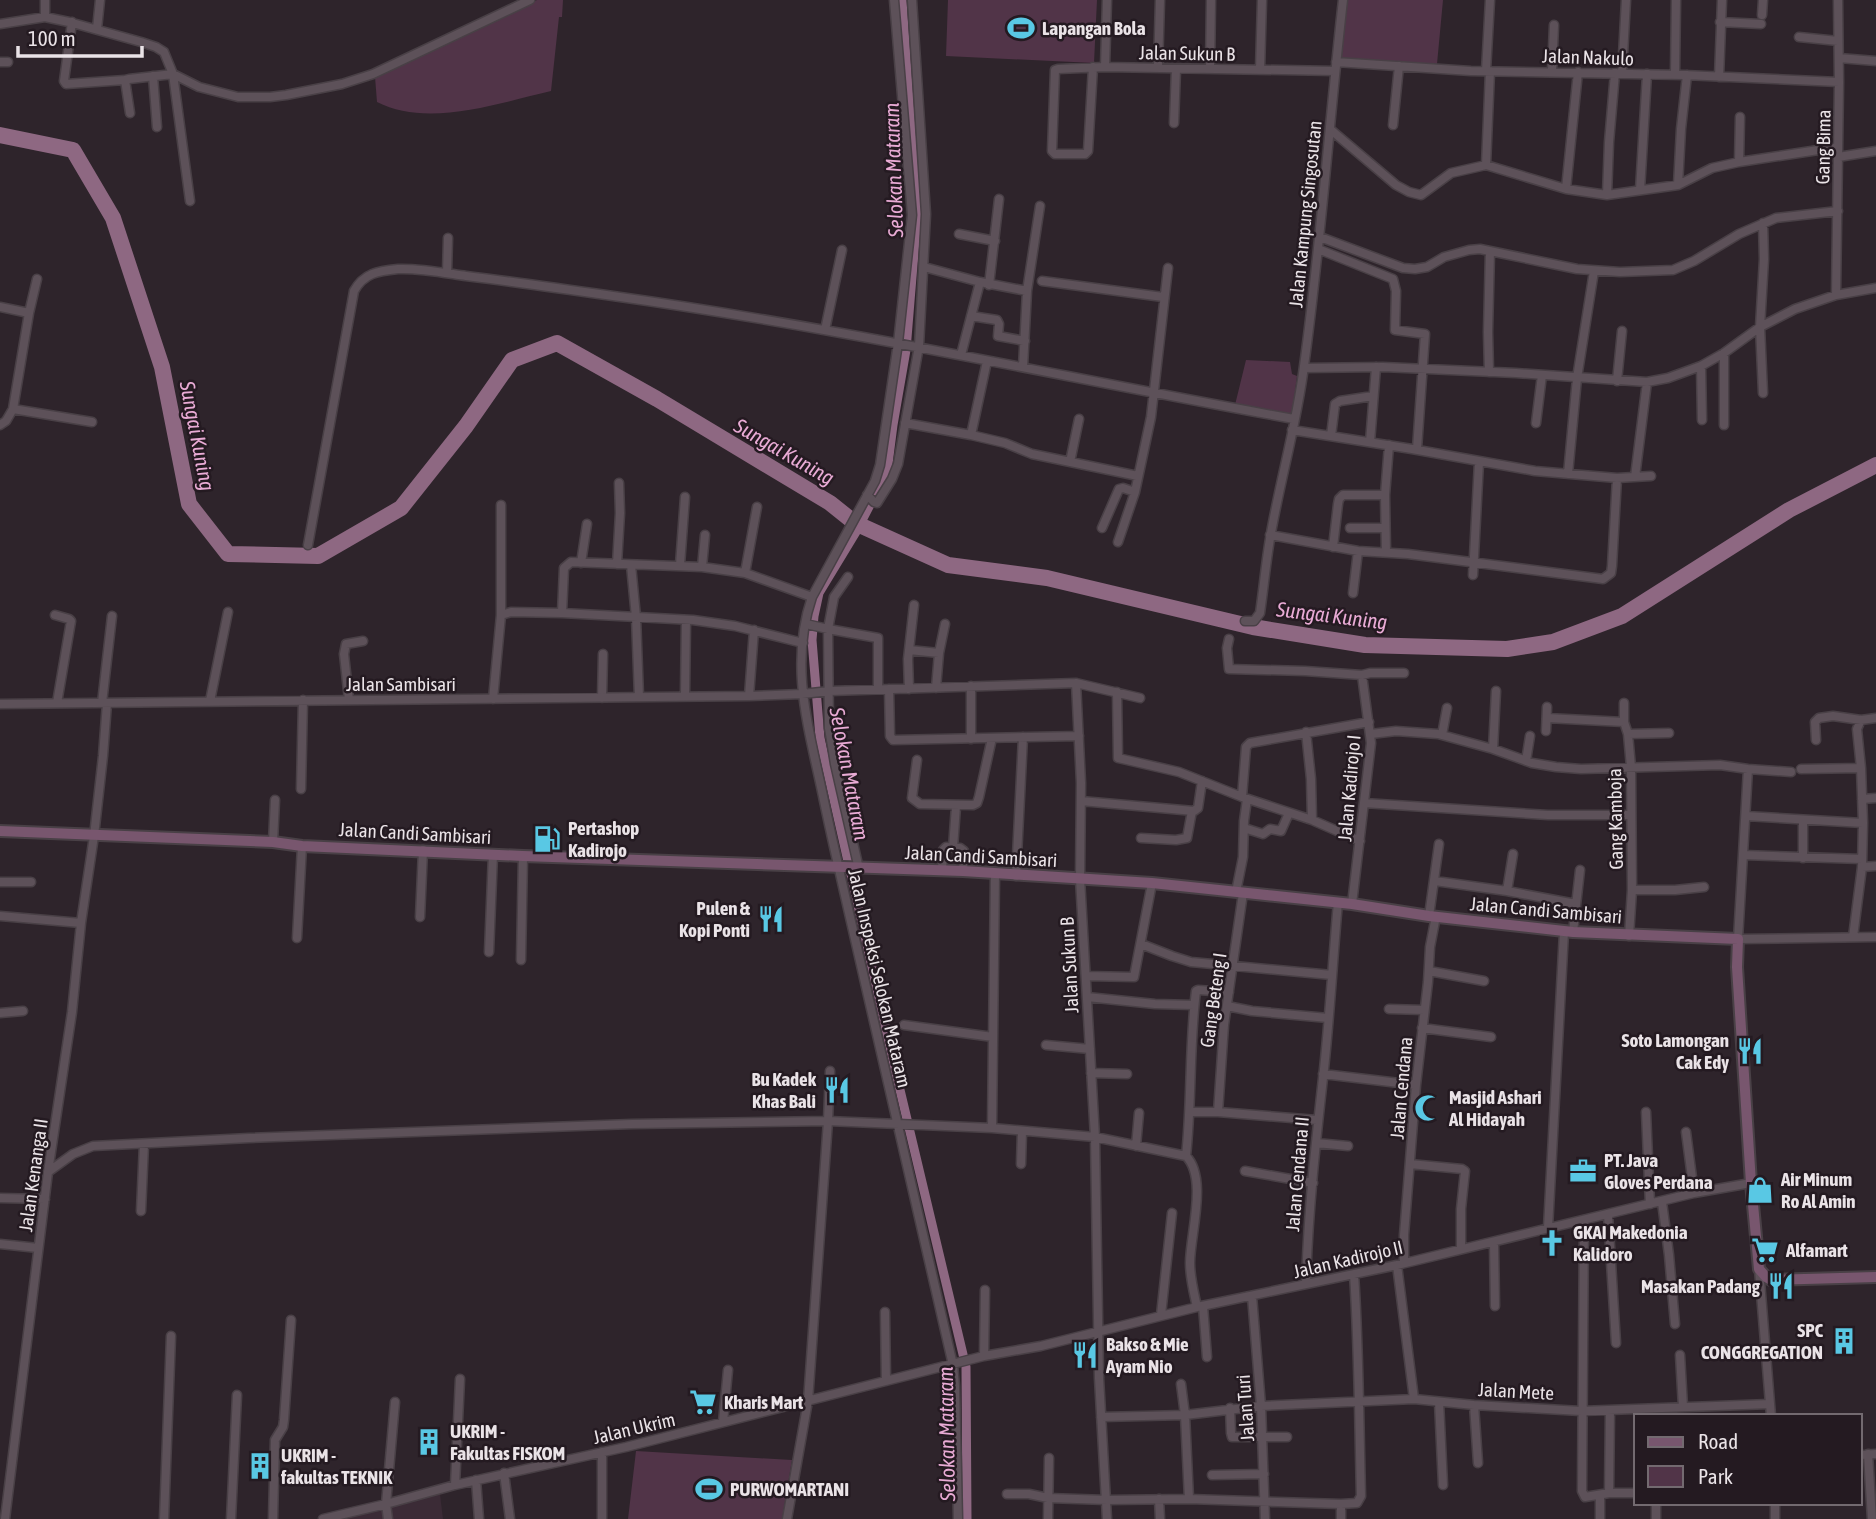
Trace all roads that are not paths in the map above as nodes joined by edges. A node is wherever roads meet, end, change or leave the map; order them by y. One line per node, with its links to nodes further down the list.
1 (45, 0): 17 (street)
2 (100, 0): 22 (street)
3 (530, 0): 39 (street)
4 (894, 0): 92 (street, Jalan Inspeksi Selokan Mataram)
5 (912, 0): 74 (street)
6 (1107, 0): 30 (street)
7 (1160, 0): 31 (street)
8 (1211, 0): 33 (street)
9 (1262, 0): 34 (street)
10 (1343, 0): 27 (street, Jalan Kampung Singosutan)
11 (1490, 0): 35 (street)
12 (1626, 0): 38 (street)
13 (1676, 0): 41 (street)
14 (1722, 0): 19 (street)
15 (1763, 0): 19 (street)
16 (1838, 0): 24 (street, Gang Bima)
17 (45, 17): 18 (street); 20 (street)
18 (72, 22): 22 (street); 45 (street)
19 (1720, 22): 44 (street)
20 (0, 24)
21 (1554, 25): 36 (street)
22 (97, 29): 39 (street)
23 (1799, 37): 24 (street)
24 (1838, 41): 25 (street, Gang Bima)
25 (1839, 58): 26 (street); 46 (street, Gang Bima)
26 (1876, 61)
27 (1335, 66): 28 (street, Jalan Nakulo); 34 (street, Jalan Sukun B); 52 (street, Jalan Kampung Singosutan)
28 (1399, 66): 35 (street, Jalan Nakulo); 50 (street)
29 (1093, 67): 29 (street, Jalan Sukun B); 30 (street, Jalan Sukun B)
30 (1105, 67): 31 (street, Jalan Sukun B)
31 (1158, 68): 32 (street, Jalan Sukun B)
32 (1176, 69): 33 (street, Jalan Sukun B); 49 (street)
33 (1210, 69): 34 (street, Jalan Sukun B)
34 (1260, 69)
35 (1488, 71): 36 (street, Jalan Nakulo); 57 (street)
36 (1552, 71): 37 (street, Jalan Nakulo)
37 (1578, 72): 38 (street, Jalan Nakulo); 59 (street)
38 (1619, 73): 40 (street, Jalan Nakulo); 61 (street)
39 (173, 74): 43 (street); 63 (street)
40 (1647, 74): 41 (street, Jalan Nakulo); 60 (street)
41 (1675, 75): 42 (street, Jalan Nakulo)
42 (1687, 75): 44 (street, Jalan Nakulo); 58 (street)
43 (153, 76): 45 (street); 51 (street)
44 (1719, 77): 46 (street, Jalan Nakulo)
45 (125, 80): 47 (street)
46 (1839, 82): 53 (street, Gang Bima)
47 (130, 113)
48 (1740, 117): 56 (street)
49 (1174, 123)
50 (1393, 125)
51 (157, 127)
52 (1331, 130): 57 (street); 68 (street, Jalan Kampung Singosutan)
53 (1838, 147): 55 (street, Gang Bima); 56 (street)
54 (1876, 151): 55 (street)
55 (1838, 157): 65 (street, Gang Bima)
56 (1739, 162): 58 (street)
57 (1486, 165): 59 (street)
58 (1678, 184): 60 (street)
59 (1566, 189): 61 (street)
60 (1640, 190): 61 (street)
61 (1608, 195)
62 (999, 199): 70 (street)
63 (190, 201)
64 (1040, 206): 82 (street)
65 (1838, 211): 66 (street); 83 (street, Gang Bima)
66 (1763, 223): 76 (street); 88 (street)
67 (958, 234): 70 (street)
68 (1320, 237): 71 (street, Jalan Kampung Singosutan); 73 (street)
69 (449, 238): 77 (street)
70 (995, 241): 80 (street)
71 (1318, 249): 100 (street, Jalan Kampung Singosutan); 101 (street)
72 (842, 250): 89 (street)
73 (1490, 251): 76 (street); 102 (street)
74 (924, 267): 80 (street); 93 (street)
75 (1168, 268): 84 (street)
76 (1594, 271): 104 (street)
77 (447, 273): 89 (street); 146 (street)
78 (37, 279): 86 (street)
79 (1042, 281): 84 (street)
80 (985, 283): 82 (street); 87 (street)
81 (1876, 288): 83 (street)
82 (1027, 290): 91 (street)
83 (1836, 295): 88 (street)
84 (1163, 297): 107 (street)
85 (0, 307): 86 (street)
86 (29, 313): 110 (street)
87 (971, 316): 91 (street); 95 (street)
88 (1760, 327): 94 (street); 108 (street)
89 (825, 330): 92 (street)
90 (1622, 331): 105 (street)
91 (1025, 341): 98 (street)
92 (900, 343): 93 (street); 136 (street, Jalan Inspeksi Selokan Mataram)
93 (917, 346): 95 (street); 115 (street)
94 (1724, 353): 97 (street); 118 (street)
95 (961, 355): 96 (street)
96 (987, 361): 98 (street); 120 (street)
97 (1701, 366): 106 (street); 113 (street)
98 (1023, 367): 107 (street)
99 (1376, 367): 100 (street); 101 (street); 109 (street)
100 (1304, 368): 112 (street, Jalan Kampung Singosutan)
101 (1423, 369): 102 (street); 124 (street)
102 (1489, 372): 103 (street)
103 (1542, 375): 104 (street); 116 (street)
104 (1577, 378): 105 (street); 127 (street)
105 (1617, 381): 106 (street)
106 (1647, 382): 130 (street)
107 (1152, 393): 112 (street); 128 (street)
108 (1763, 393)
109 (1373, 396): 121 (street); 122 (street)
110 (13, 410): 114 (street); 117 (street)
111 (1079, 419): 125 (street)
112 (1294, 419): 119 (street, Jalan Kampung Singosutan)
113 (1702, 420)
114 (92, 422)
115 (905, 423): 120 (street); 136 (street)
116 (1536, 423)
117 (0, 425)
118 (1724, 425)
119 (1292, 430): 121 (street); 144 (street, Jalan Kampung Singosutan)
120 (971, 435): 125 (street)
121 (1331, 436): 122 (street)
122 (1370, 442): 123 (street)
123 (1389, 445): 124 (street); 134 (street)
124 (1417, 449): 126 (street)
125 (1070, 461): 128 (street)
126 (1479, 462): 127 (street); 150 (street)
127 (1568, 474): 131 (street)
128 (1138, 476): 133 (street)
129 (1651, 476): 130 (street)
130 (1636, 477): 131 (street)
131 (1617, 478): 150 (street)
132 (620, 483): 152 (street)
133 (1135, 492): 140 (street); 145 (street)
134 (1385, 495): 142 (street); 147 (street)
135 (685, 497): 154 (street)
136 (869, 498): 160 (street, Jalan Inspeksi Selokan Mataram)
137 (501, 505): 165 (street)
138 (757, 507): 156 (street)
139 (587, 524): 151 (street)
140 (1102, 528)
141 (1350, 528): 142 (street)
142 (1385, 528): 149 (street)
143 (705, 535): 155 (street)
144 (1270, 535): 147 (street); 169 (street, Jalan Kampung Singosutan)
145 (1118, 541)
146 (308, 545)
147 (1333, 547): 148 (street)
148 (1359, 551): 149 (street); 159 (street)
149 (1386, 552): 150 (street)
150 (1473, 561): 157 (street)
151 (581, 563): 152 (street); 163 (street)
152 (617, 564): 153 (street)
153 (631, 565): 154 (street); 167 (street)
154 (680, 565): 155 (street)
155 (702, 567): 156 (street)
156 (746, 573): 160 (street)
157 (1473, 575)
158 (848, 577): 172 (street)
159 (1353, 593)
160 (812, 597): 170 (street, Jalan Inspeksi Selokan Mataram)
161 (914, 605): 177 (street)
162 (228, 612): 200 (street)
163 (562, 613): 165 (street); 167 (street)
164 (55, 615): 201 (street)
165 (501, 615): 197 (street)
166 (112, 616): 202 (street, Jalan Kenanga II)
167 (636, 617): 168 (street); 194 (street)
168 (686, 620): 173 (street); 192 (street)
169 (1245, 621)
170 (807, 624): 172 (street); 176 (street, Jalan Inspeksi Selokan Mataram)
171 (945, 624): 178 (street)
172 (823, 628): 185 (street); 189 (street)
173 (754, 630): 176 (street); 193 (street)
174 (1228, 639): 181 (street)
175 (363, 641): 199 (street)
176 (803, 643): 191 (street, Jalan Inspeksi Selokan Mataram)
177 (909, 650): 178 (street); 187 (street)
178 (939, 653): 184 (street)
179 (603, 654): 195 (street)
180 (1404, 673): 181 (street)
181 (1362, 675): 210 (street, Jalan Kadirojo I)
182 (1076, 683): 183 (street); 190 (street); 218 (street, Jalan Sukun B)
183 (971, 686): 184 (street); 221 (street)
184 (936, 688): 187 (street)
185 (878, 689): 186 (street); 189 (street)
186 (889, 689): 187 (street); 221 (street)
187 (909, 689)
188 (1496, 691): 224 (street)
189 (825, 692): 191 (street); 266 (street)
190 (1117, 692): 196 (street); 232 (street)
191 (805, 694): 193 (street, Jalan Sambisari); 265 (street, Jalan Inspeksi Selokan Mataram)
192 (685, 695): 193 (street, Jalan Sambisari); 194 (street, Jalan Sambisari)
193 (749, 696)
194 (639, 697): 195 (street, Jalan Sambisari)
195 (601, 698): 197 (street, Jalan Sambisari)
196 (1140, 698)
197 (493, 699): 199 (street, Jalan Sambisari)
198 (303, 700): 199 (street, Jalan Sambisari); 200 (street, Jalan Sambisari); 233 (street)
199 (349, 700)
200 (210, 701): 202 (street, Jalan Sambisari)
201 (57, 703): 202 (street, Jalan Sambisari); 204 (street, Jalan Sambisari)
202 (105, 703): 250 (street, Jalan Kenanga II)
203 (1624, 703): 211 (street, Gang Kamboja)
204 (0, 704)
205 (1547, 707): 207 (street)
206 (1447, 708): 217 (street)
207 (1546, 718): 211 (street); 212 (street)
208 (1876, 718): 209 (street)
209 (1861, 720): 223 (street); 228 (street)
210 (1369, 722): 213 (street); 215 (street, Jalan Kadirojo I)
211 (1624, 722): 216 (street, Gang Kamboja)
212 (1546, 731)
213 (1306, 732): 234 (street, Gang Beteng I); 245 (street)
214 (1670, 733): 216 (street)
215 (1371, 734): 217 (street); 239 (street, Jalan Kadirojo I)
216 (1628, 734): 227 (street, Gang Kamboja)
217 (1442, 735): 224 (street)
218 (1079, 736): 220 (street); 238 (street, Jalan Sukun B)
219 (1530, 736): 226 (street)
220 (1023, 737): 222 (street); 271 (street)
221 (971, 738): 222 (street)
222 (992, 738): 240 (street)
223 (1816, 740)
224 (1493, 749): 226 (street)
225 (917, 760): 240 (street)
226 (1526, 761): 227 (street)
227 (1631, 767): 229 (street); 243 (street, Gang Kamboja)
228 (1861, 768): 230 (street); 236 (street)
229 (1748, 769): 231 (street); 244 (street)
230 (1801, 769)
231 (1791, 772)
232 (1202, 781): 234 (street); 241 (street)
233 (301, 789)
234 (1245, 798): 242 (street); 248 (street, Gang Beteng I)
235 (1876, 798): 236 (street)
236 (1863, 799): 247 (street)
237 (275, 800): 253 (street)
238 (1081, 801): 241 (street); 272 (street, Jalan Sukun B)
239 (1364, 803): 243 (street); 252 (street, Jalan Kadirojo I)
240 (956, 806): 256 (street)
241 (1192, 811): 251 (street)
242 (1289, 813): 245 (street); 248 (street)
243 (1631, 815): 278 (street, Gang Kamboja)
244 (1746, 816): 246 (street); 260 (street)
245 (1312, 820): 252 (street)
246 (1803, 820): 247 (street); 262 (street)
247 (1863, 823): 263 (street)
248 (1244, 828): 280 (street, Gang Beteng I)
249 (0, 831): 250 (street, Jalan Candi Sambisari)
250 (94, 836): 253 (street, Jalan Candi Sambisari); 287 (street, Jalan Kenanga II)
251 (1141, 838)
252 (1360, 841): 282 (street, Jalan Kadirojo I)
253 (273, 842): 255 (street, Jalan Candi Sambisari)
254 (1439, 844): 273 (street, Jalan Cendana)
255 (302, 846): 257 (street, Jalan Candi Sambisari); 292 (street)
256 (953, 848): 268 (street); 269 (street)
257 (423, 850): 258 (street, Jalan Candi Sambisari); 286 (street)
258 (493, 854): 261 (street, Jalan Candi Sambisari); 295 (street)
259 (1513, 854): 279 (street)
260 (1743, 855): 262 (street); 293 (street)
261 (523, 856): 265 (street, Jalan Candi Sambisari); 296 (street)
262 (1803, 858): 263 (street)
263 (1862, 863): 264 (street); 290 (street)
264 (1876, 866)
265 (840, 868): 266 (street, Jalan Candi Sambisari); 328 (street, Jalan Inspeksi Selokan Mataram)
266 (858, 869): 268 (street, Jalan Candi Sambisari)
267 (1580, 870): 283 (street)
268 (942, 871): 269 (street, Jalan Candi Sambisari)
269 (963, 872): 270 (street, Jalan Candi Sambisari)
270 (995, 874): 271 (street, Jalan Candi Sambisari); 313 (street)
271 (1016, 876): 272 (street, Jalan Candi Sambisari)
272 (1080, 879): 276 (street, Jalan Candi Sambisari); 300 (street, Jalan Sukun B)
273 (1435, 881): 279 (street); 285 (street, Jalan Cendana)
274 (0, 882): 275 (street)
275 (31, 882)
276 (1152, 883): 280 (street, Jalan Candi Sambisari); 294 (street)
277 (1704, 887): 278 (street)
278 (1632, 890): 289 (street, Gang Kamboja)
279 (1507, 891): 283 (street)
280 (1240, 893): 281 (street, Jalan Candi Sambisari); 297 (street, Gang Beteng I)
281 (1338, 902): 282 (street, Jalan Candi Sambisari); 299 (street, Jalan Cendana II)
282 (1352, 904): 285 (street, Jalan Candi Sambisari)
283 (1576, 904): 288 (street)
284 (0, 916): 287 (street)
285 (1432, 916): 288 (street, Jalan Candi Sambisari); 298 (street, Jalan Cendana)
286 (420, 917)
287 (81, 923): 341 (street, Jalan Kenanga II)
288 (1568, 932): 289 (street, Jalan Candi Sambisari); 353 (street)
289 (1629, 936): 293 (street, Jalan Candi Sambisari)
290 (1853, 937): 291 (street); 293 (street)
291 (1876, 937)
292 (297, 938)
293 (1738, 939): 343 (street)
294 (1141, 944): 297 (street); 300 (street)
295 (489, 952)
296 (521, 960)
297 (1234, 964): 299 (street); 302 (street, Gang Beteng I)
298 (1429, 971): 301 (street); 307 (street, Jalan Cendana)
299 (1332, 975): 310 (street, Jalan Cendana II)
300 (1086, 976): 303 (street, Jalan Sukun B)
301 (1484, 981)
302 (1229, 992): 304 (street); 305 (street, Gang Beteng I)
303 (1087, 997): 304 (street); 316 (street, Jalan Sukun B)
304 (1195, 1005): 322 (street)
305 (1227, 1006): 310 (street); 323 (street, Gang Beteng I)
306 (1389, 1009): 307 (street)
307 (1424, 1010): 312 (street, Jalan Cendana)
308 (23, 1011): 309 (street)
309 (0, 1013)
310 (1328, 1018): 318 (street, Jalan Cendana II)
311 (904, 1025): 313 (street)
312 (1422, 1028): 314 (street); 321 (street, Jalan Cendana)
313 (993, 1037): 329 (street)
314 (1491, 1037)
315 (1046, 1045): 316 (street)
316 (1090, 1049): 319 (street, Jalan Sukun B)
317 (830, 1071): 327 (street)
318 (1323, 1071): 321 (street); 326 (street, Jalan Cendana II)
319 (1091, 1073): 320 (street); 332 (street, Jalan Sukun B)
320 (1127, 1074)
321 (1416, 1085): 339 (street, Jalan Cendana)
322 (1189, 1112): 323 (street); 337 (street)
323 (1218, 1112): 326 (street)
324 (1646, 1112): 348 (street)
325 (1139, 1113): 335 (street)
326 (1317, 1120): 333 (street, Jalan Cendana II)
327 (828, 1121): 328 (street); 334 (street); 384 (street)
328 (901, 1125): 329 (street); 377 (street, Jalan Inspeksi Selokan Mataram)
329 (992, 1128): 330 (street)
330 (1022, 1131): 332 (street); 338 (street)
331 (1686, 1132): 344 (street)
332 (1095, 1137): 335 (street); 371 (street, Jalan Sukun B)
333 (1316, 1143): 336 (street); 342 (street, Jalan Cendana II)
334 (144, 1144): 341 (street); 349 (street)
335 (1136, 1146): 337 (street)
336 (1348, 1146)
337 (1186, 1156): 365 (street)
338 (1021, 1164)
339 (1410, 1164): 357 (street); 358 (street, Jalan Cendana)
340 (1245, 1171): 342 (street)
341 (48, 1172): 346 (street, Jalan Kenanga II)
342 (1313, 1183): 362 (street, Jalan Cendana II)
343 (1751, 1183): 344 (street, Jalan Kadirojo II); 359 (street)
344 (1693, 1194): 347 (street, Jalan Kadirojo II)
345 (0, 1198): 346 (street)
346 (45, 1199): 356 (street, Jalan Kenanga II)
347 (1662, 1202): 348 (street, Jalan Kadirojo II); 370 (street)
348 (1650, 1205): 351 (street, Jalan Kadirojo II)
349 (141, 1210)
350 (1171, 1213): 368 (street)
351 (1608, 1214): 352 (street, Jalan Kadirojo II); 373 (street)
352 (1584, 1220): 353 (street, Jalan Kadirojo II); 394 (street)
353 (1548, 1228): 354 (street, Jalan Kadirojo II)
354 (1494, 1243): 357 (street, Jalan Kadirojo II); 366 (street)
355 (0, 1244): 356 (street)
356 (38, 1248): 423 (street, Jalan Kenanga II)
357 (1461, 1249): 358 (street, Jalan Kadirojo II)
358 (1400, 1264): 360 (street, Jalan Kadirojo II); 383 (street, Jalan Cendana)
359 (1759, 1269): 361 (street); 388 (street)
360 (1354, 1274): 362 (street, Jalan Kadirojo II); 385 (street)
361 (1876, 1277)
362 (1306, 1284): 364 (street, Jalan Kadirojo II)
363 (985, 1290): 375 (street)
364 (1252, 1296): 365 (street, Jalan Kadirojo II); 390 (street, Jalan Turi)
365 (1200, 1306): 368 (street, Jalan Kadirojo II); 376 (street)
366 (1495, 1306)
367 (885, 1312): 380 (street)
368 (1161, 1315): 371 (street, Jalan Kadirojo II)
369 (290, 1320): 426 (street)
370 (1675, 1324)
371 (1099, 1331): 375 (street, Jalan Kadirojo II); 398 (street, Jalan Sukun B)
372 (171, 1336): 424 (street)
373 (1616, 1343)
374 (1680, 1355): 391 (street)
375 (984, 1356): 377 (street, Jalan Kadirojo II)
376 (1207, 1357)
377 (956, 1364): 380 (street, Jalan Ukrim); 433 (street, Jalan Inspeksi Selokan Mataram)
378 (728, 1370): 399 (street)
379 (460, 1379): 410 (street)
380 (886, 1381): 384 (street, Jalan Ukrim)
381 (1181, 1384): 397 (street)
382 (237, 1395): 425 (street)
383 (1414, 1399): 385 (street, Jalan Mete); 387 (street, Jalan Mete)
384 (808, 1401): 399 (street, Jalan Ukrim); 432 (street)
385 (1360, 1401): 390 (street, Jalan Mete); 422 (street)
386 (394, 1402): 421 (street)
387 (1439, 1402): 389 (street, Jalan Mete); 411 (street)
388 (1770, 1404): 391 (street, Jalan Mete); 396 (street)
389 (1474, 1405): 394 (street, Jalan Mete); 405 (street)
390 (1261, 1406): 392 (street, Jalan Mete); 400 (street, Jalan Turi)
391 (1683, 1407): 395 (street, Jalan Mete)
392 (1230, 1408): 397 (street, Jalan Mete); 400 (street)
393 (1610, 1410): 394 (street, Jalan Mete); 395 (street, Jalan Mete); 412 (street)
394 (1581, 1411): 415 (street)
395 (1643, 1412)
396 (1771, 1414)
397 (1185, 1415): 398 (street, Jalan Mete); 418 (street)
398 (1101, 1417): 419 (street, Jalan Sukun B)
399 (723, 1422): 402 (street, Jalan Ukrim)
400 (1262, 1437): 401 (street); 407 (street, Jalan Turi)
401 (1287, 1437)
402 (602, 1452): 406 (street, Jalan Ukrim); 431 (street)
403 (1868, 1454): 440 (street)
404 (1049, 1458): 416 (street)
405 (1478, 1463)
406 (503, 1474): 409 (street, Jalan Ukrim); 430 (street)
407 (1264, 1474): 408 (street); 420 (street, Jalan Turi)
408 (1212, 1475)
409 (476, 1480): 410 (street, Jalan Ukrim); 429 (street)
410 (455, 1485): 421 (street, Jalan Ukrim)
411 (1443, 1485)
412 (1609, 1493): 413 (street); 415 (street)
413 (1634, 1493)
414 (1007, 1494): 416 (street)
415 (1600, 1496): 439 (street)
416 (1048, 1499): 419 (street); 434 (street)
417 (1159, 1499): 418 (street); 419 (street); 436 (street)
418 (1189, 1499): 420 (street)
419 (1107, 1500): 435 (street, Jalan Sukun B)
420 (1265, 1503): 422 (street); 437 (street, Jalan Turi)
421 (386, 1504): 427 (street, Jalan Ukrim); 428 (street)
422 (1341, 1504): 438 (street)
423 (5, 1519)
424 (164, 1519)
425 (231, 1519)
426 (273, 1519)
427 (323, 1519)
428 (388, 1519)
429 (480, 1519)
430 (510, 1519)
431 (602, 1519)
432 (787, 1519)
433 (958, 1519)
434 (1048, 1519)
435 (1107, 1519)
436 (1160, 1519)
437 (1265, 1519)
438 (1341, 1519)
439 (1600, 1519)
440 (1872, 1519)

